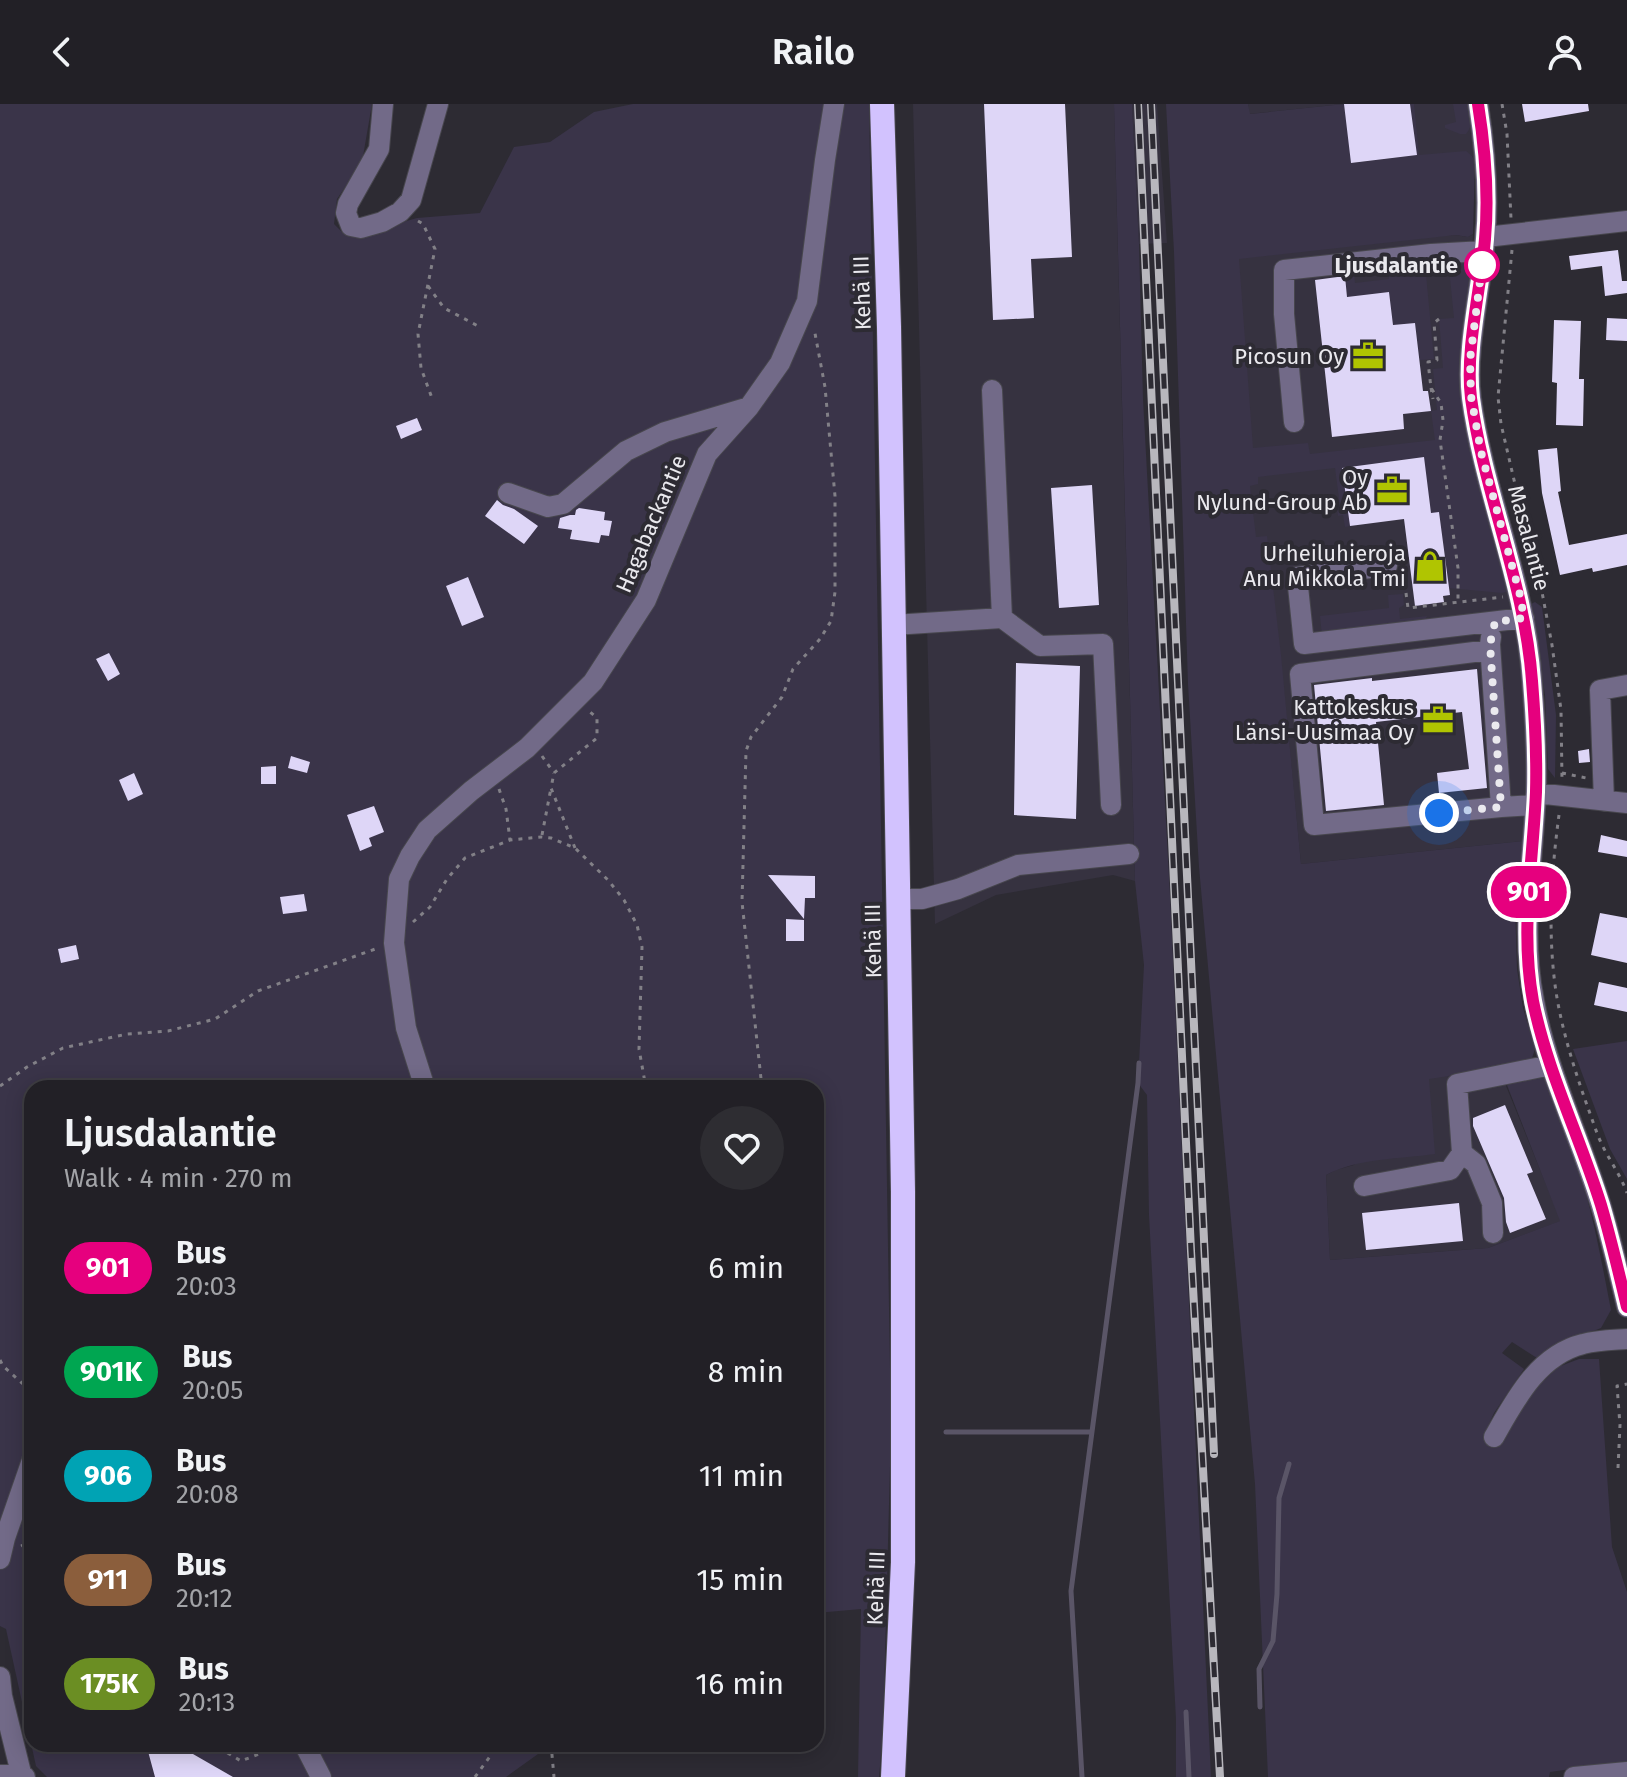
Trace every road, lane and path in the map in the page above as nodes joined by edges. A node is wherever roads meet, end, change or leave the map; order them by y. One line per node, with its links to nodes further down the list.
1 (383, 104): 7 (street)
2 (438, 104): 7 (street)
3 (834, 104): 13 (street, Hagabackantie)
4 (882, 104): 31 (highway, Kehä III)
5 (1478, 104): 10 (street, Masalantie)
6 (1502, 104): 9 (path)
7 (400, 212): 12 (path)
8 (1627, 221): 10 (street)
9 (1511, 226)
10 (1485, 244): 21 (street); 26 (street, Masalantie)
11 (1512, 248): 24 (path)
12 (428, 286): 15 (path); 19 (path)
13 (807, 301): 20 (street, Hagabackantie); 53 (path)
14 (1439, 319): 16 (path)
15 (478, 326)
16 (1431, 388): 18 (path); 27 (path)
17 (992, 390): 28 (street)
18 (1433, 399)
19 (433, 401)
20 (749, 407): 22 (street); 34 (street, Hagabackantie)
21 (1294, 422)
22 (508, 493)
23 (1387, 566): 30 (street)
24 (1542, 592): 26 (path); 36 (path)
25 (1406, 593): 27 (path)
26 (1520, 595): 27 (path); 29 (street, Masalantie)
27 (1458, 603)
28 (1002, 618): 31 (street); 41 (street)
29 (1524, 618): 30 (street); 38 (street, Masalantie)
30 (1495, 622): 32 (street)
31 (893, 625): 48 (highway, Kehä III)
32 (1490, 650): 42 (street); 42 (street)
33 (1627, 685): 39 (street)
34 (577, 699): 35 (street, Hagabackantie); 37 (path)
35 (493, 774): 45 (path); 49 (street, Hagabackantie)
36 (1562, 780)
37 (551, 788): 44 (path); 46 (path)
38 (1535, 799): 39 (street); 42 (street); 50 (street, Masalantie)
39 (1604, 801): 40 (street)
40 (1627, 803)
41 (1111, 805)
42 (1501, 807)
43 (1559, 809): 57 (path)
44 (541, 837): 45 (path); 46 (path)
45 (510, 840): 49 (path)
46 (575, 848): 52 (path)
47 (1129, 854): 48 (street)
48 (898, 899): 80 (highway, Kehä III)
49 (394, 940): 51 (street, Hagabackantie); 54 (path)
50 (1551, 1065): 55 (street); 59 (street, Masalantie)
51 (422, 1080)
52 (645, 1080)
53 (761, 1080)
54 (0, 1086)
55 (1462, 1153): 56 (street); 58 (street)
56 (1364, 1186)
57 (1627, 1193)
58 (1493, 1233)
59 (1627, 1307)
60 (1627, 1339): 64 (street)
61 (0, 1360): 63 (path)
62 (1627, 1384): 65 (path)
63 (24, 1385)
64 (1494, 1437)
65 (1618, 1468)
66 (24, 1483): 67 (street)
67 (0, 1559)
68 (0, 1677): 76 (street)
69 (226, 1752): 70 (path)
70 (264, 1752)
71 (308, 1752): 77 (street)
72 (493, 1752): 78 (path)
73 (552, 1752): 79 (path)
74 (1627, 1772): 81 (street)
75 (0, 1775): 76 (street)
76 (23, 1775)
77 (321, 1777)
78 (475, 1777)
79 (554, 1777)
80 (893, 1777)
81 (1574, 1777)

